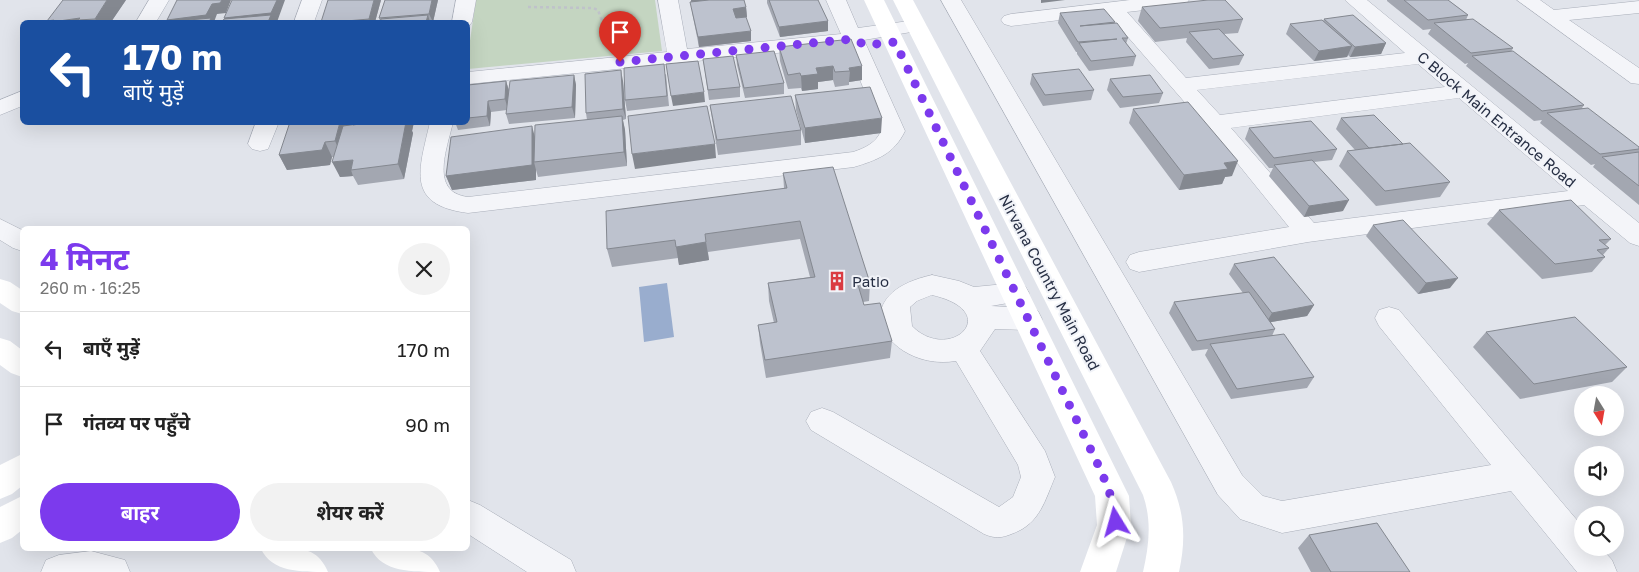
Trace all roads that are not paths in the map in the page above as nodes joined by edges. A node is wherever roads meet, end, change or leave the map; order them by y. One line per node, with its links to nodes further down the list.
1 (159, 0): 15 (street)
2 (312, 0): 16 (street)
3 (466, 0): 17 (street)
4 (668, 0): 22 (street)
5 (836, 0): 21 (street)
6 (874, 0): 20 (street)
7 (903, 0): 19 (street, Nirvana Country Main Road)
8 (951, 0): 48 (street)
9 (1179, 0): 13 (street)
10 (1355, 0): 23 (street, C Block Main Entrance Road)
11 (1527, 0): 14 (street)
12 (1639, 7): 14 (street)
13 (1113, 8): 18 (street); 26 (street)
14 (1551, 16): 25 (street)
15 (147, 20)
16 (305, 20)
17 (462, 20)
18 (1011, 20)
19 (920, 33): 20 (street); 61 (street, Nirvana Country Main Road)
20 (892, 36): 21 (street); 40 (street)
21 (852, 39): 22 (street); 31 (street)
22 (678, 56): 24 (street)
23 (1423, 57): 26 (street); 27 (street, C Block Main Entrance Road)
24 (470, 78)
25 (1639, 78)
26 (1180, 85): 30 (street)
27 (1464, 91): 30 (street); 32 (street, C Block Main Entrance Road)
28 (20, 99): 29 (street)
29 (0, 108)
30 (1213, 123): 34 (street)
31 (441, 125)
32 (1589, 196): 34 (street); 35 (street, C Block Main Entrance Road)
33 (0, 228): 36 (street)
34 (1308, 233): 37 (street)
35 (1639, 237)
36 (20, 241)
37 (1139, 262)
38 (0, 289): 39 (street)
39 (20, 303)
40 (1022, 306): 41 (street); 60 (street)
41 (977, 309): 43 (street); 43 (street)
42 (1389, 318): 48 (street)
43 (963, 348): 46 (street)
44 (0, 349): 45 (street)
45 (20, 364)
46 (822, 421)
47 (20, 469): 49 (street)
48 (1518, 475): 62 (street)
49 (0, 484)
50 (20, 512): 52 (street)
51 (470, 517): 59 (street)
52 (0, 527)
53 (281, 551): 57 (street)
54 (391, 551): 58 (street)
55 (59, 572): 56 (street)
56 (112, 572)
57 (310, 572)
58 (422, 572)
59 (558, 572)
60 (1098, 572)
61 (1161, 572)
62 (1600, 572)

